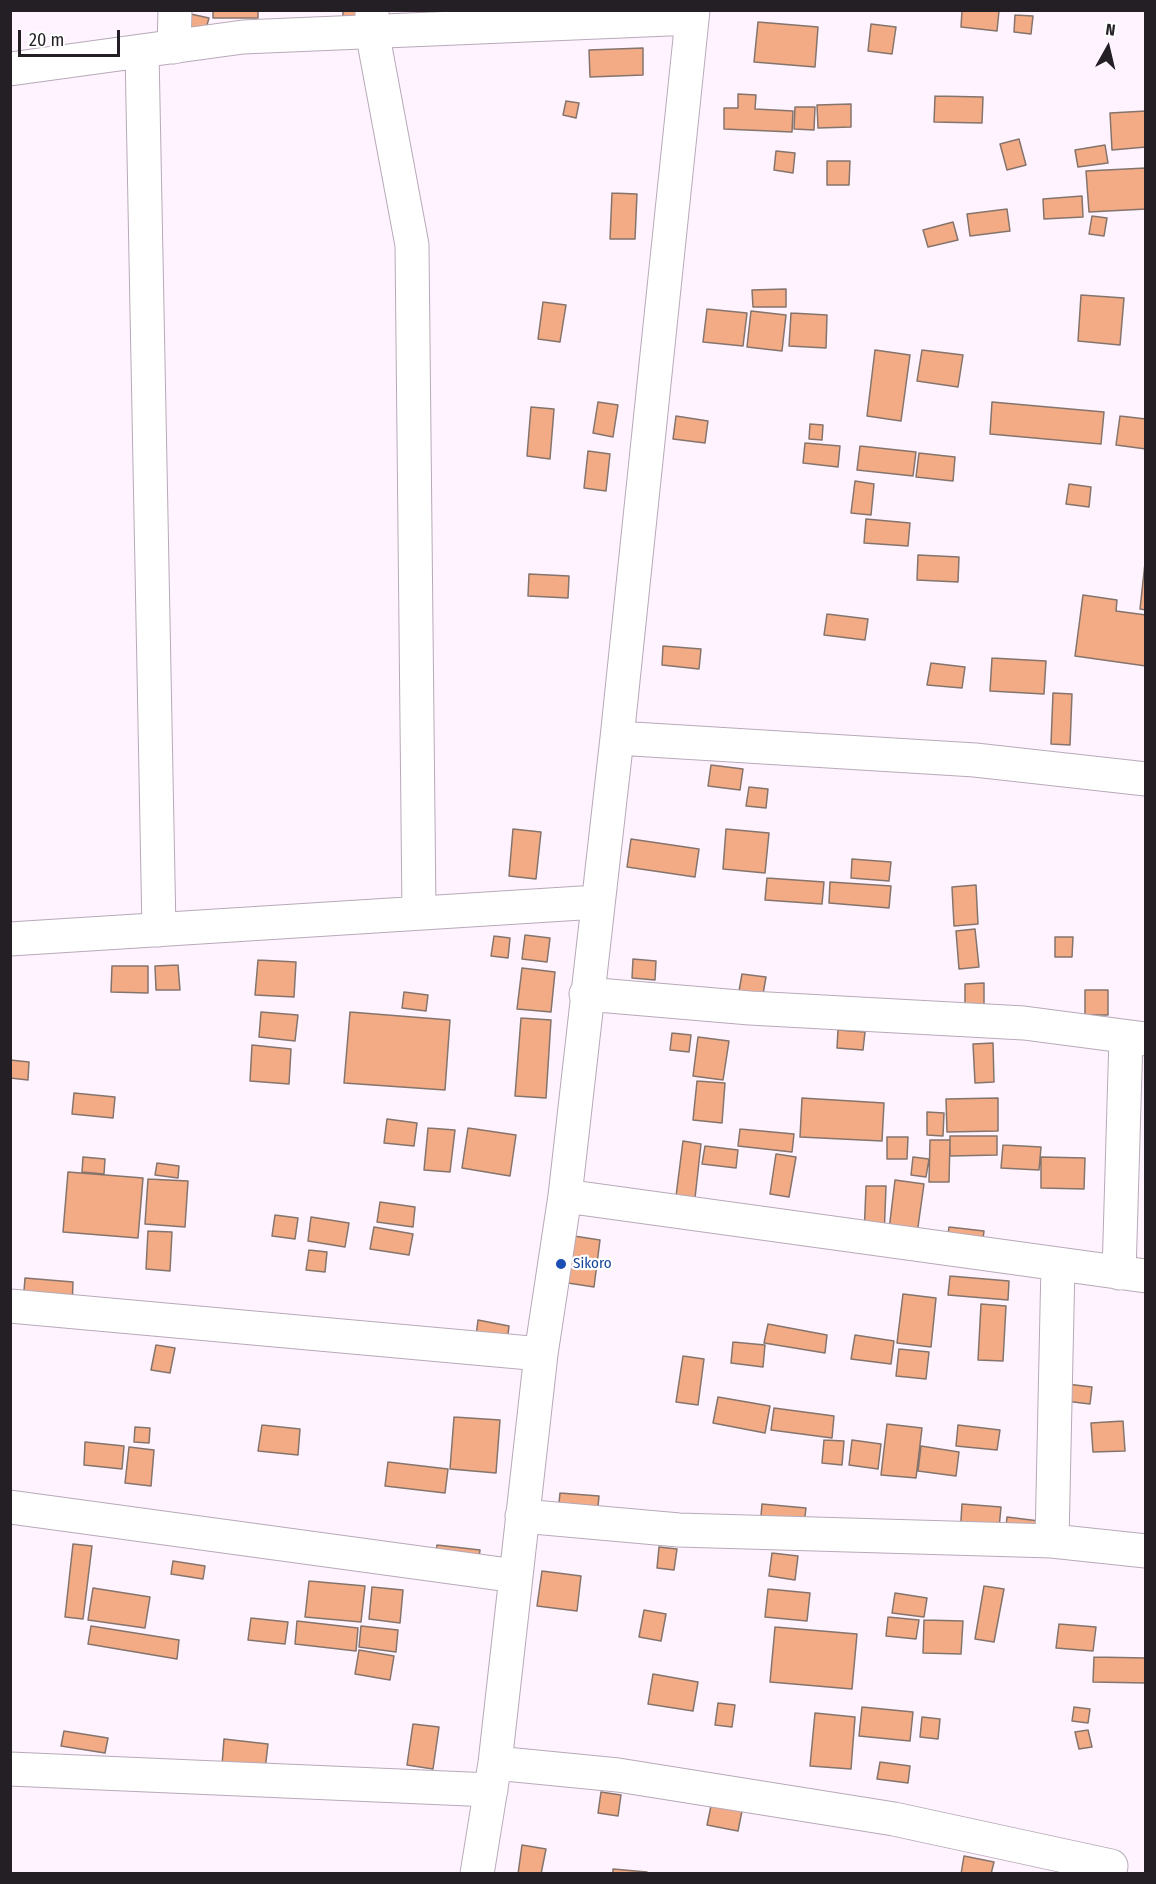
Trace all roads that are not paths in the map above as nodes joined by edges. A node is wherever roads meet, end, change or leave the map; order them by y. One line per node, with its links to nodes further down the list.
1 (175, 10): 4 (street)
2 (692, 14): 3 (street); 7 (street)
3 (372, 21): 4 (street); 10 (street)
4 (174, 47): 5 (street)
5 (142, 51): 6 (street); 11 (street)
6 (10, 69)
7 (617, 738): 8 (street); 9 (street)
8 (1146, 779)
9 (597, 902): 10 (street); 13 (street)
10 (419, 914): 11 (street)
11 (159, 930): 12 (street)
12 (10, 939)
13 (586, 994): 14 (street); 15 (street)
14 (1136, 1038): 17 (street)
15 (565, 1196): 16 (street); 19 (street)
16 (1058, 1264): 17 (street); 22 (street)
17 (1132, 1274)
18 (10, 1306): 19 (street)
19 (541, 1354): 21 (street)
20 (10, 1507): 24 (street)
21 (522, 1516): 22 (street); 24 (street)
22 (1052, 1541): 23 (street)
23 (1146, 1551)
24 (516, 1576): 26 (street)
25 (10, 1769): 26 (street)
26 (493, 1776): 27 (street); 28 (street)
27 (477, 1874)
28 (1110, 1874)

